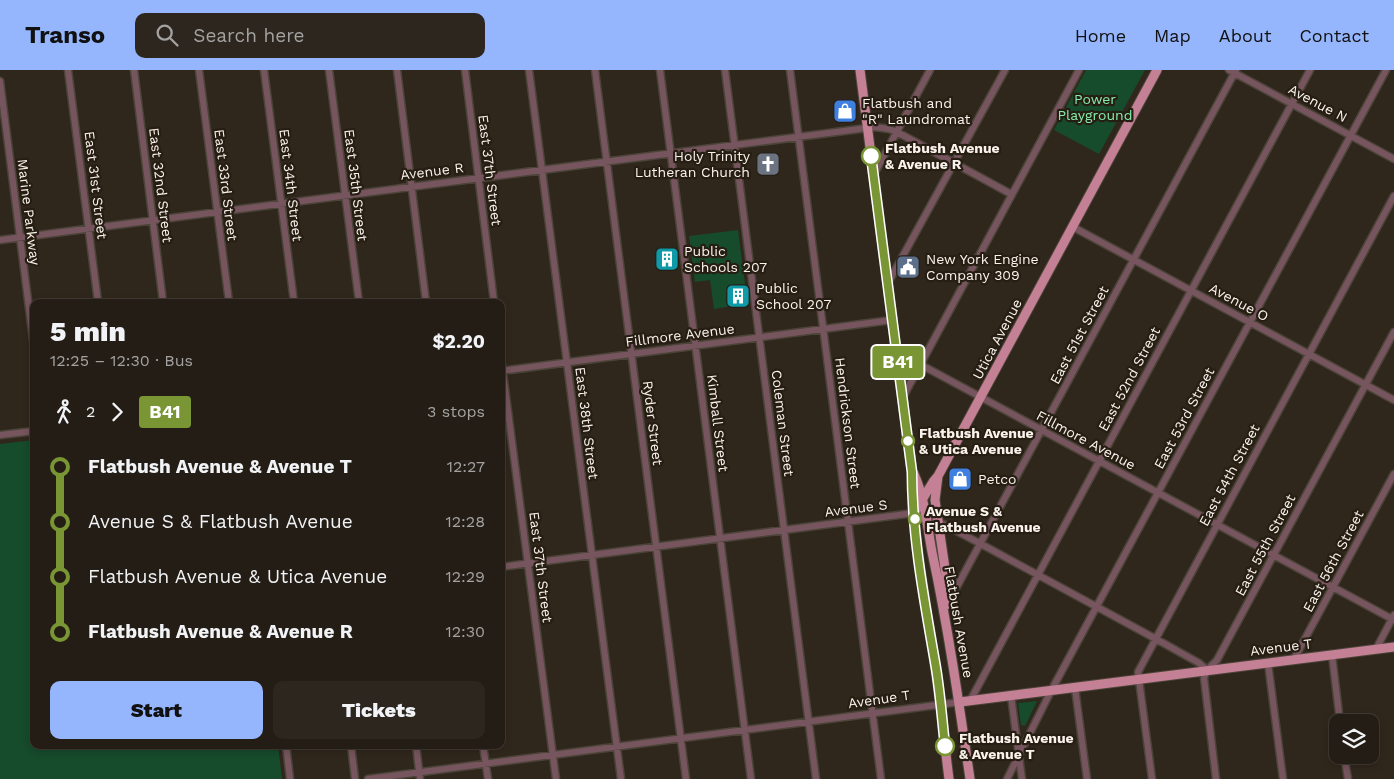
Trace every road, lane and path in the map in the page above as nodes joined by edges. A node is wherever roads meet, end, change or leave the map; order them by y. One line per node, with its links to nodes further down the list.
1 (68, 70): 43 (street, East 31st Street)
2 (134, 70): 41 (street, East 32nd Street)
3 (199, 70): 40 (street, East 33rd Street)
4 (264, 70): 39 (street, East 34th Street)
5 (329, 70): 37 (street, East 35th Street)
6 (397, 70): 35 (street)
7 (465, 70): 34 (street, East 37th Street)
8 (529, 70): 32 (street, East 38th Street)
9 (594, 70): 30 (street, Ryder Street)
10 (660, 70): 28 (street, Kimball Street)
11 (725, 70): 27 (street, Coleman Street)
12 (790, 70): 26 (street, Hendrickson Street)
13 (860, 70): 23 (main road, Flatbush Avenue)
14 (930, 70): 24 (street)
15 (1005, 70): 31 (street)
16 (1078, 70): 36 (street)
17 (1157, 70): 42 (main road, Utica Avenue)
18 (1310, 70): 22 (street, East 52nd Street)
19 (1386, 70): 25 (street, East 53rd Street)
20 (1234, 71): 22 (street, Avenue N); 46 (street, East 51st Street)
21 (0, 81): 44 (street, Marine Parkway)
22 (1292, 104): 25 (street, Avenue N); 48 (street, East 52nd Street)
23 (868, 129): 24 (street); 26 (street, Avenue R); 33 (main road, Flatbush Avenue)
24 (897, 132): 31 (street); 33 (street)
25 (1351, 135): 29 (street, Avenue N); 58 (street, East 53rd Street)
26 (799, 137): 27 (street, Avenue R); 59 (street, Hendrickson Street)
27 (735, 146): 28 (street, Avenue R); 61 (street, Coleman Street)
28 (670, 154): 30 (street, Avenue R); 62 (street, Kimball Street)
29 (1394, 159)
30 (606, 162): 32 (street, Avenue R); 63 (street, Ryder Street)
31 (954, 164): 36 (street); 47 (street)
32 (542, 170): 34 (street, Avenue R); 66 (street, East 38th Street)
33 (873, 175): 47 (main road, Flatbush Avenue)
34 (479, 178): 35 (street, Avenue R); 55 (street, East 37th Street)
35 (412, 186): 37 (street, Avenue R); 54 (street)
36 (1011, 194): 67 (street)
37 (345, 196): 39 (street, Avenue R); 53 (street, East 35th Street)
38 (1394, 196): 64 (street, East 54th Street)
39 (281, 204): 40 (street, Avenue R); 52 (street, East 34th Street)
40 (217, 212): 41 (street, Avenue R); 51 (street, East 33rd Street)
41 (153, 220): 43 (street, Avenue R); 50 (street, East 32nd Street)
42 (1073, 227): 46 (street, Avenue O); 71 (main road, Utica Avenue)
43 (89, 228): 44 (street, Avenue R); 49 (street, East 31st Street)
44 (20, 237): 45 (street, Avenue R); 56 (street, Marine Parkway)
45 (0, 240)
46 (1134, 260): 48 (street, Avenue O); 74 (street, East 51st Street)
47 (887, 284): 57 (main road, Flatbush Avenue)
48 (1191, 290): 58 (street, Avenue O); 77 (street, East 52nd Street)
49 (98, 299)
50 (164, 299)
51 (229, 299)
52 (294, 299)
53 (359, 299)
54 (426, 299)
55 (494, 299)
56 (30, 316)
57 (892, 320): 59 (street, Fillmore Avenue); 65 (main road, Flatbush Avenue)
58 (1250, 322): 64 (street, Avenue O); 81 (street, East 53rd Street)
59 (823, 330): 61 (street, Fillmore Avenue); 85 (street, Hendrickson Street)
60 (1394, 332): 69 (street, East 55th Street)
61 (759, 338): 62 (street, Fillmore Avenue); 88 (street, Coleman Street)
62 (695, 346): 63 (street, Fillmore Avenue); 89 (street, Kimball Street)
63 (631, 354): 66 (street, Fillmore Avenue); 91 (street, Ryder Street)
64 (1309, 354): 69 (street, Avenue O); 87 (street, East 54th Street)
65 (897, 355): 67 (street, Fillmore Avenue); 72 (main road, Flatbush Avenue)
66 (567, 362): 68 (street, Fillmore Avenue); 92 (street, East 38th Street)
67 (920, 365): 71 (street, Fillmore Avenue); 72 (street)
68 (505, 371)
69 (1366, 385): 73 (street, Avenue O); 93 (street, East 55th Street)
70 (505, 393): 94 (street, East 37th Street)
71 (981, 397): 74 (street, Fillmore Avenue); 80 (main road, Utica Avenue)
72 (903, 398): 78 (main road, Flatbush Avenue)
73 (1394, 400)
74 (1042, 430): 77 (street, Fillmore Avenue); 90 (street, East 51st Street)
75 (30, 431): 76 (street)
76 (0, 435)
77 (1099, 461): 81 (street, Fillmore Avenue); 96 (street, East 52nd Street)
78 (912, 472): 82 (main road, Flatbush Avenue); 83 (main road, Flatbush Avenue)
79 (1394, 474): 97 (street, East 56th Street)
80 (938, 476): 82 (main road, Utica Avenue); 86 (main road)
81 (1158, 493): 87 (street, Fillmore Avenue); 98 (street, East 53rd Street)
82 (922, 500): 83 (main road, Utica Avenue); 84 (main road, Flatbush Avenue)
83 (914, 513): 84 (street); 85 (street, Avenue S); 114 (main road, Flatbush Avenue)
84 (926, 518): 86 (street); 99 (main road, Flatbush Avenue)
85 (848, 522): 88 (street, Avenue S); 115 (street, Hendrickson Street)
86 (938, 522): 90 (street); 99 (main road)
87 (1217, 525): 93 (street, Fillmore Avenue); 101 (street, East 54th Street)
88 (784, 530): 89 (street, Avenue S); 117 (street, Coleman Street)
89 (720, 538): 91 (street, Avenue S); 118 (street, Kimball Street)
90 (981, 544): 96 (street); 99 (street, East 51st Street)
91 (656, 546): 92 (street, Avenue S); 119 (street, Ryder Street)
92 (592, 555): 94 (street, Avenue S); 120 (street, East 38th Street)
93 (1274, 555): 97 (street, Fillmore Avenue); 107 (street, East 55th Street)
94 (528, 563): 95 (street, Avenue S); 125 (street, East 37th Street)
95 (505, 566)
96 (1037, 575): 98 (street); 112 (street, East 52nd Street)
97 (1333, 587): 100 (street, Fillmore Avenue); 105 (street, East 56th Street)
98 (1096, 607): 101 (street); 110 (street, East 53rd Street)
99 (944, 612): 113 (main road, Flatbush Avenue)
100 (1393, 618): 103 (street)
101 (1156, 638): 107 (street); 108 (street, East 54th Street)
102 (1394, 647): 103 (main road, Avenue T)
103 (1376, 649): 104 (main road, Avenue T)
104 (1332, 655): 105 (main road, Avenue T); 116 (street)
105 (1294, 659): 106 (main road, Avenue T)
106 (1268, 663): 107 (main road, Avenue T); 147 (street)
107 (1207, 670): 108 (main road, Avenue T); 146 (street)
108 (1140, 679): 109 (main road, Avenue T); 145 (street, East 54th Street)
109 (1075, 688): 110 (main road, Avenue T); 144 (street)
110 (1051, 691): 111 (main road, Avenue T); 126 (street, East 53rd Street)
111 (1011, 696): 112 (main road, Avenue T); 126 (street)
112 (970, 701): 113 (main road, Avenue T)
113 (960, 702): 114 (street, Avenue T); 130 (main road, Flatbush Avenue)
114 (940, 704): 115 (street, Avenue T); 141 (main road, Flatbush Avenue)
115 (873, 714): 117 (street, Avenue T); 140 (street, Hendrickson Street)
116 (1339, 714)
117 (809, 722): 118 (street, Avenue T); 139 (street, Coleman Street)
118 (745, 731): 119 (street, Avenue T); 138 (street, Kimball Street)
119 (681, 739): 120 (street, Avenue T); 137 (street, Ryder Street)
120 (617, 747): 125 (street, Avenue T); 136 (street, East 38th Street)
121 (286, 749): 131 (street)
122 (351, 749): 132 (street)
123 (417, 749): 129 (street)
124 (484, 749): 127 (street)
125 (553, 755): 127 (street, Avenue T); 135 (street, East 37th Street)
126 (1019, 756): 142 (street, East 53rd Street); 143 (street)
127 (486, 763): 129 (street, Avenue T); 134 (street)
128 (1346, 764): 148 (street)
129 (420, 776): 133 (street, Avenue T)
130 (970, 778)
131 (290, 779)
132 (355, 779)
133 (368, 779)
134 (488, 779)
135 (556, 779)
136 (621, 779)
137 (686, 779)
138 (751, 779)
139 (816, 779)
140 (881, 779)
141 (949, 779)
142 (1007, 779)
143 (1022, 779)
144 (1087, 779)
145 (1152, 779)
146 (1216, 779)
147 (1283, 779)
148 (1348, 779)

